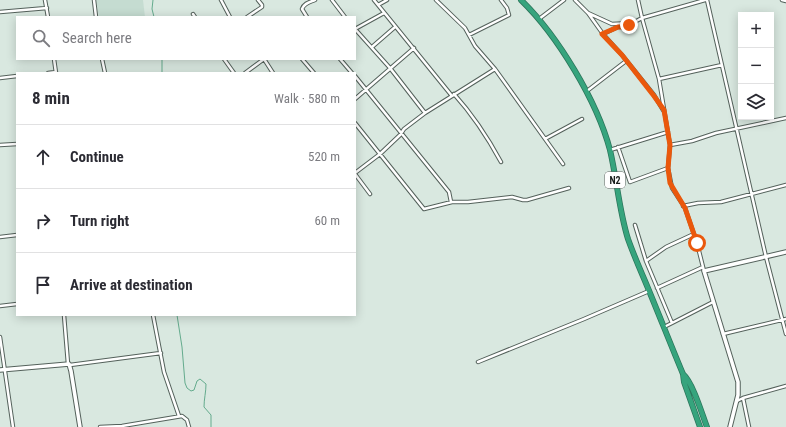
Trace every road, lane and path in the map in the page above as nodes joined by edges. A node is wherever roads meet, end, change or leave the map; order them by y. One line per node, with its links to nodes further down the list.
1 (45, 0): 19 (street)
2 (94, 0): 24 (street)
3 (221, 0): 25 (street)
4 (258, 0): 26 (street)
5 (315, 0): 27 (street)
6 (332, 0): 28 (street)
7 (374, 0): 18 (street)
8 (388, 0): 18 (street)
9 (436, 0): 36 (street)
10 (501, 0): 36 (street)
11 (522, 0): 30 (highway, N2)
12 (564, 0): 30 (street)
13 (575, 0): 22 (street)
14 (638, 0): 29 (street)
15 (706, 0): 29 (street); 47 (street)
16 (782, 0): 17 (street)
17 (786, 1)
18 (378, 5): 21 (street)
19 (46, 8): 20 (street); 23 (street)
20 (0, 12)
21 (384, 13): 32 (street); 33 (street)
22 (588, 13): 31 (street); 35 (street)
23 (48, 16)
24 (96, 16)
25 (229, 16)
26 (248, 16)
27 (306, 16)
28 (344, 16)
29 (642, 18): 31 (street); 60 (street)
30 (539, 19): 62 (highway, N2)
31 (617, 26): 35 (street)
32 (395, 27): 37 (street); 38 (street)
33 (356, 28)
34 (356, 30): 37 (street)
35 (602, 34): 46 (street)
36 (469, 35): 49 (street)
37 (372, 47): 48 (street)
38 (414, 48): 48 (street); 63 (street)
39 (54, 60): 50 (street)
40 (102, 60): 51 (street)
41 (225, 60): 52 (street)
42 (263, 60): 53 (street)
43 (265, 60): 54 (street)
44 (303, 60): 55 (street)
45 (341, 60): 56 (street)
46 (626, 61): 62 (street); 65 (street)
47 (722, 65): 60 (street); 70 (street)
48 (390, 68): 61 (street); 66 (street)
49 (495, 69): 63 (street); 73 (street)
50 (56, 72)
51 (105, 72)
52 (233, 72)
53 (246, 72)
54 (272, 72)
55 (313, 72)
56 (351, 72)
57 (16, 76): 59 (street)
58 (356, 77): 61 (street)
59 (0, 78)
60 (659, 79): 65 (street)
61 (366, 88): 64 (street); 72 (street)
62 (586, 92): 78 (highway, N2)
63 (453, 95): 66 (street); 80 (street)
64 (356, 97)
65 (664, 110): 71 (street)
66 (425, 113): 72 (street)
67 (786, 118): 70 (street)
68 (582, 119): 73 (street)
69 (356, 124): 79 (street)
70 (736, 129): 76 (street); 88 (street)
71 (668, 132): 76 (street); 77 (street)
72 (401, 133): 79 (street); 89 (street)
73 (545, 139): 81 (street)
74 (16, 144): 75 (street)
75 (0, 145)
76 (670, 145): 82 (street)
77 (618, 147): 78 (street); 82 (street)
78 (610, 150): 100 (highway, N2)
79 (380, 154): 83 (street); 89 (street)
80 (502, 162)
81 (563, 164)
82 (668, 168): 90 (street)
83 (356, 173)
84 (356, 175): 87 (street)
85 (786, 185): 88 (street)
86 (569, 188): 89 (street)
87 (370, 194)
88 (752, 194): 90 (street); 96 (street)
89 (451, 202)
90 (683, 206): 92 (street)
91 (634, 225): 97 (street)
92 (694, 234): 97 (street); 98 (street)
93 (16, 235): 94 (street)
94 (0, 236)
95 (786, 252): 96 (street)
96 (766, 257): 98 (street); 106 (street)
97 (646, 261): 99 (street)
98 (704, 269): 99 (street); 101 (street)
99 (657, 288): 107 (street)
100 (649, 291): 108 (highway, N2); 113 (street)
101 (714, 302): 107 (street); 109 (street)
102 (16, 304): 103 (street)
103 (0, 306)
104 (64, 316): 114 (street)
105 (153, 316): 112 (street)
106 (784, 320): 109 (street); 110 (street)
107 (672, 323): 108 (street)
108 (664, 327): 117 (highway, N2)
109 (724, 334): 120 (street)
110 (786, 334)
111 (0, 337): 115 (street)
112 (161, 353): 114 (street); 121 (street)
113 (478, 362)
114 (69, 364): 115 (street); 123 (street)
115 (6, 369): 116 (street); 122 (street)
116 (0, 370)
117 (683, 374): 126 (highway, N2); 127 (highway, N2)
118 (786, 386): 119 (street)
119 (743, 398): 120 (street); 129 (street)
120 (736, 402): 128 (street)
121 (179, 416): 124 (street); 125 (street)
122 (13, 427)
123 (80, 427)
124 (100, 427)
125 (189, 427)
126 (700, 427)
127 (707, 427)
128 (730, 427)
129 (749, 427)

